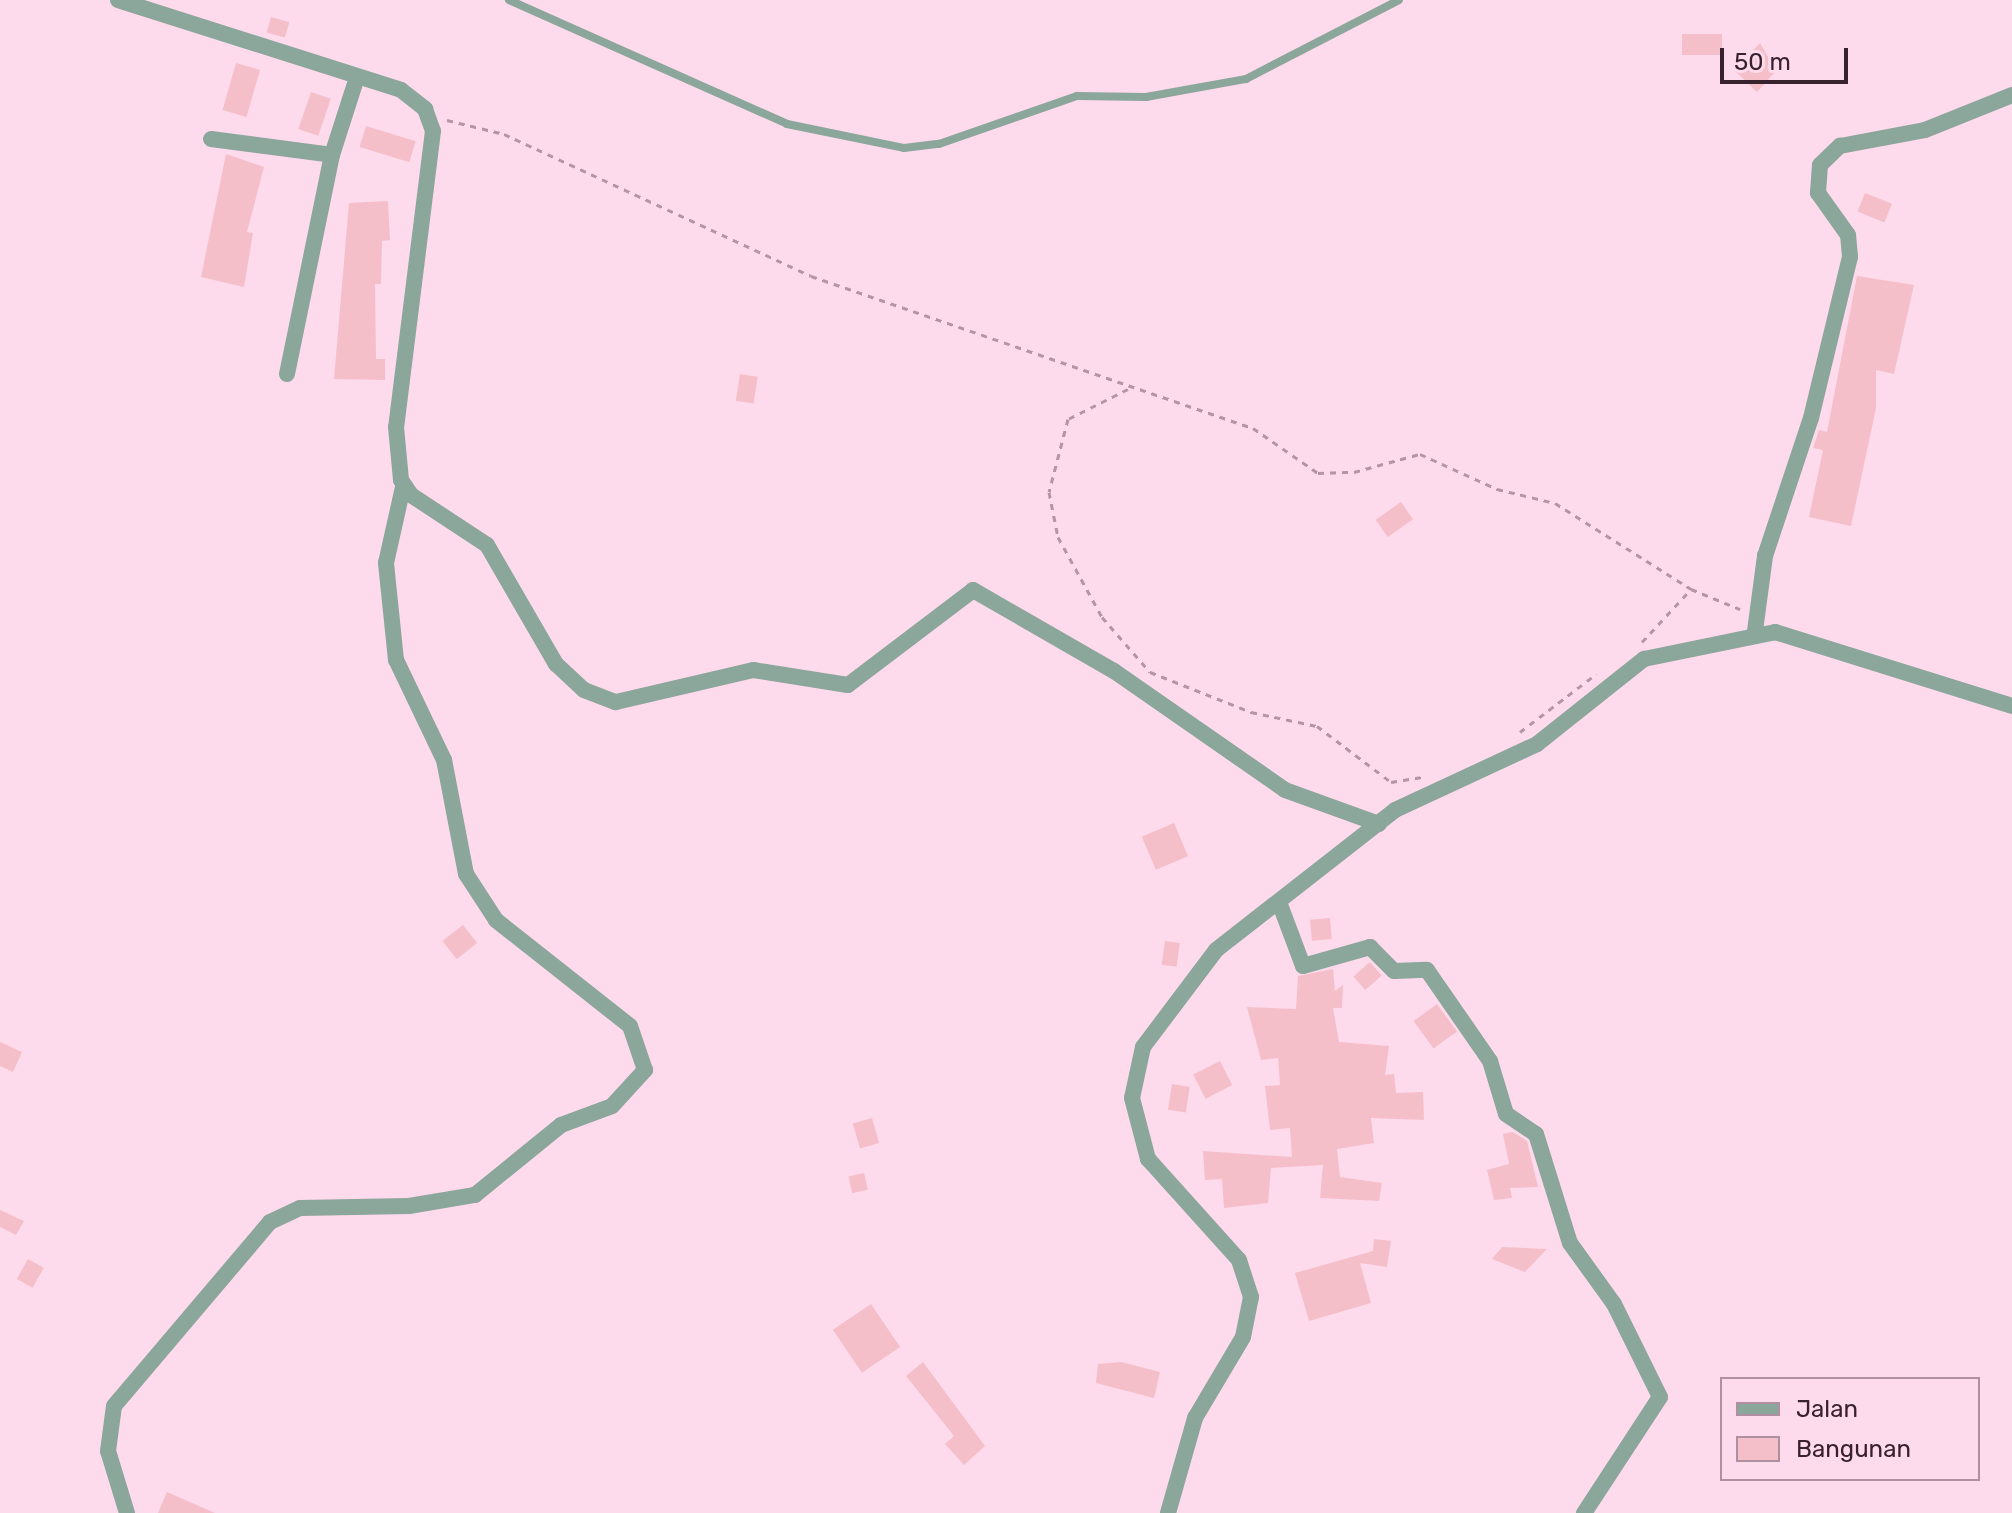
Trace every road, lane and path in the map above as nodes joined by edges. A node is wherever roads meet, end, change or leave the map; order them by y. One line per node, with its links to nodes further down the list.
1 (118, 0): 4 (street)
2 (509, 0): 3 (lane)
3 (1399, 0)
4 (357, 77): 6 (street); 8 (street)
5 (2012, 95): 13 (street)
6 (428, 115): 10 (path); 11 (street)
7 (211, 139): 8 (street)
8 (332, 155): 9 (street)
9 (287, 374)
10 (1128, 389): 12 (path); 18 (path)
11 (403, 487): 19 (street); 21 (street)
12 (1691, 589): 13 (path); 14 (path)
13 (1754, 623): 16 (street); 19 (street)
14 (1634, 647)
15 (1602, 670): 17 (path)
16 (2012, 706)
17 (1508, 742)
18 (1433, 776)
19 (1379, 824): 20 (street)
20 (1279, 902): 22 (street); 23 (street)
21 (127, 1513)
22 (1168, 1513)
23 (1584, 1513)

